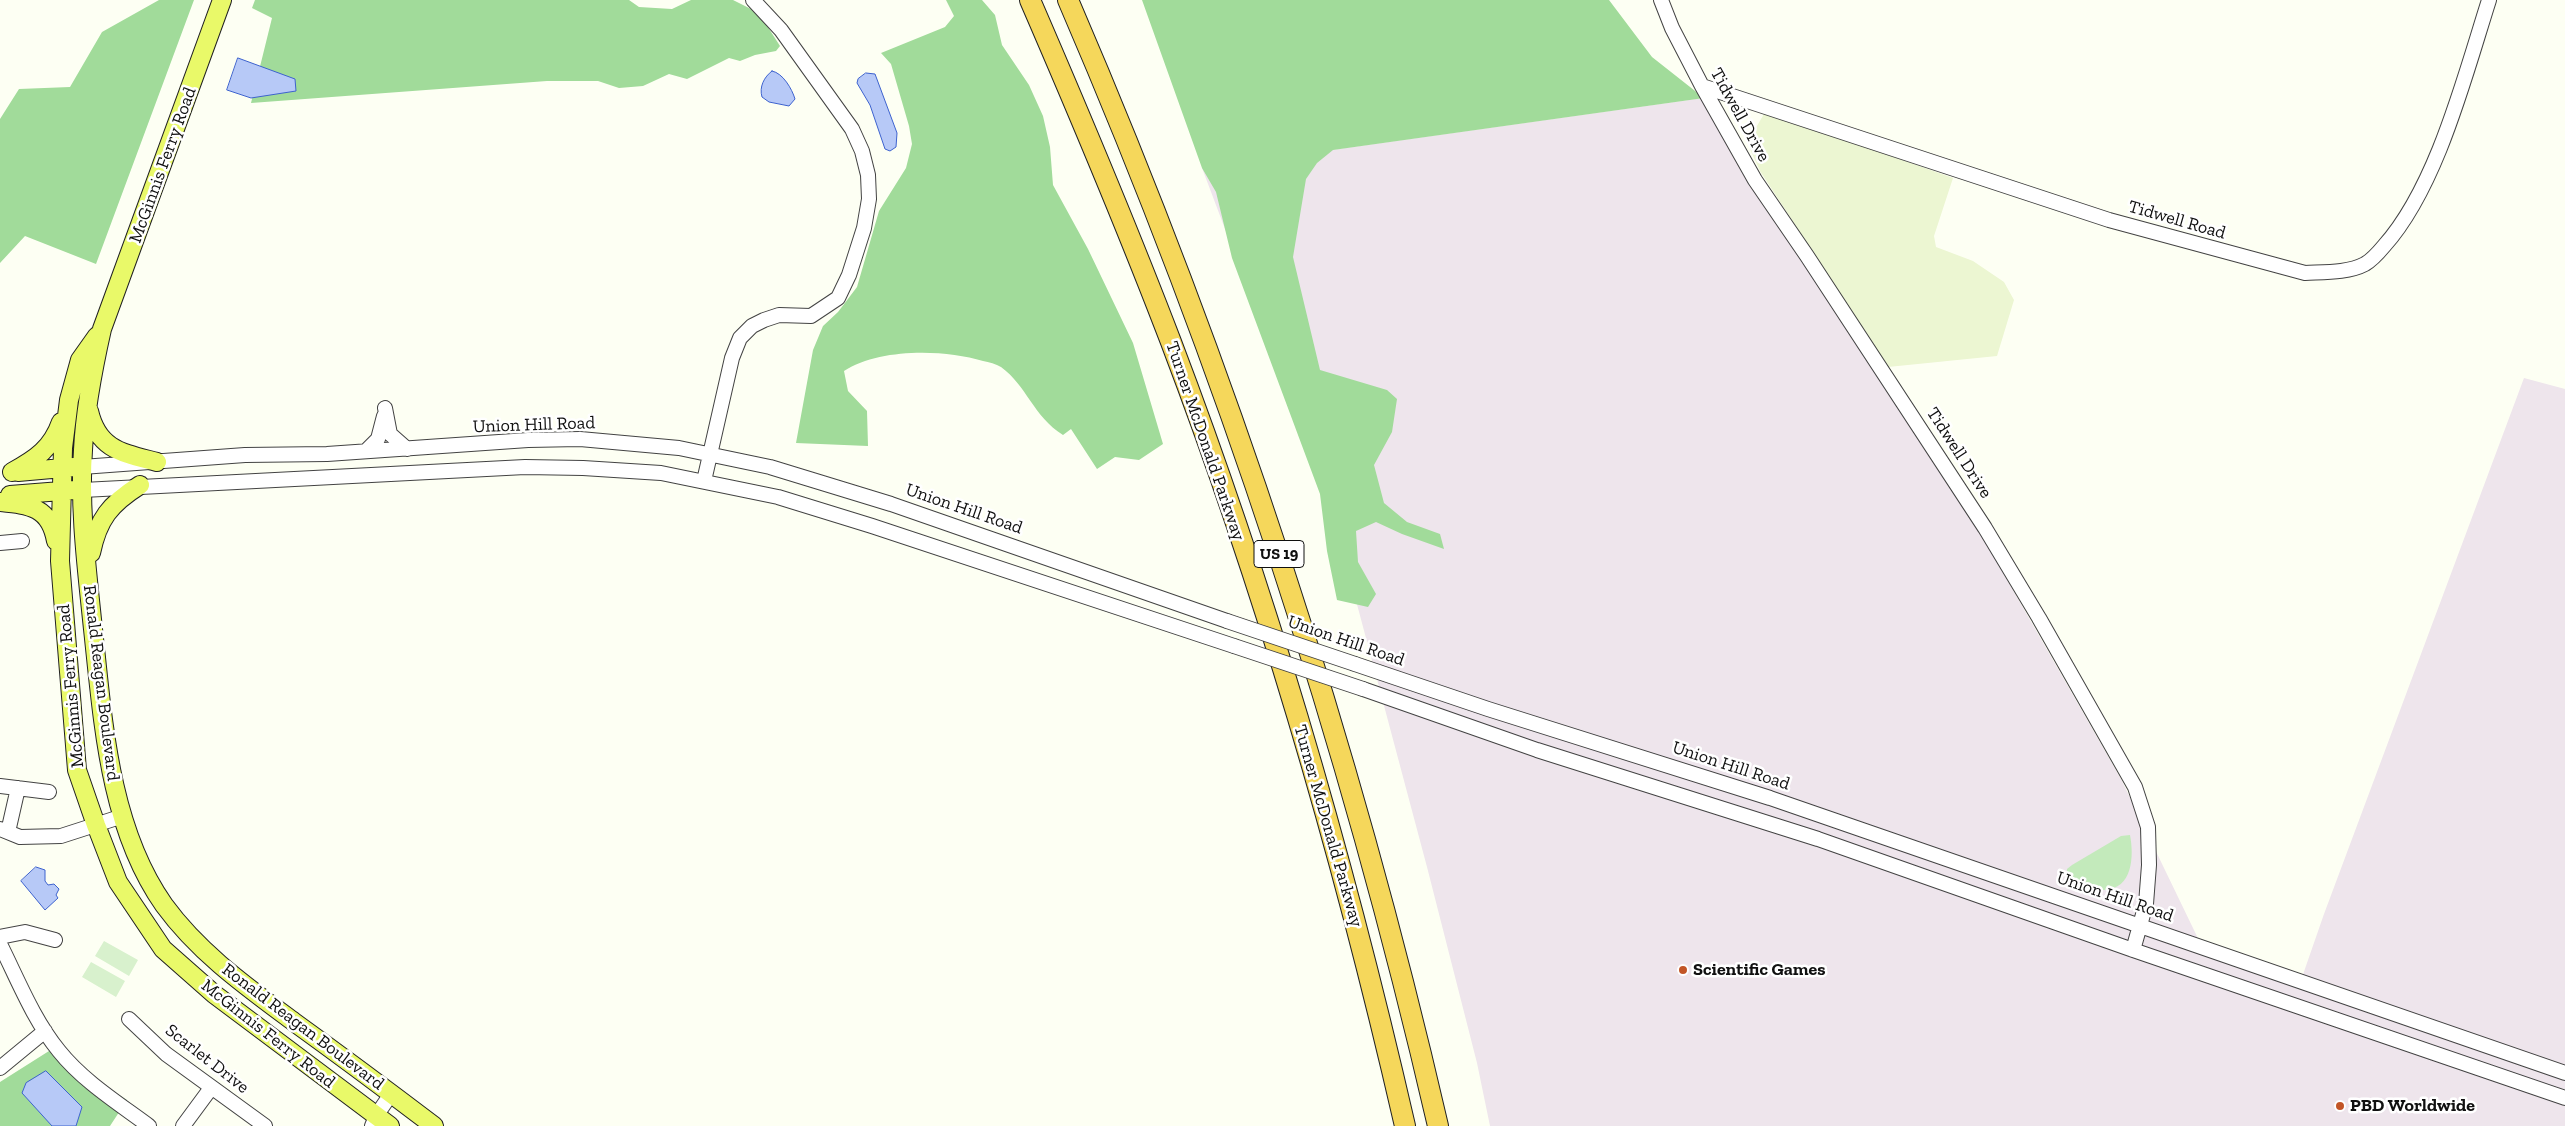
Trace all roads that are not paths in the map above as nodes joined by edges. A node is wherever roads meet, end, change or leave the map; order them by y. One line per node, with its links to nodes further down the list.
1 (222, 0): 12 (main road, McGinnis Ferry Road)
2 (753, 0): 17 (street)
3 (1021, 0): 9 (highway)
4 (1030, 0): 9 (highway, Turner McDonald Parkway / US 19)
5 (1068, 0): 10 (highway, Turner McDonald Parkway / US 19)
6 (1078, 0): 10 (highway)
7 (1661, 0): 11 (street, Tidwell Drive)
8 (2489, 0): 11 (street, Tidwell Road)
9 (1064, 77): 57 (highway, Turner McDonald Parkway / US 19)
10 (1104, 82): 58 (highway, Turner McDonald Parkway / US 19)
11 (1702, 86): 38 (street, Tidwell Drive)
12 (102, 329): 13 (main road, McGinnis Ferry Road); 14 (main road, McGinnis Ferry Road)
13 (69, 400): 20 (main road, McGinnis Ferry Road); 21 (main road)
14 (87, 402): 18 (main road); 19 (main road, McGinnis Ferry Road)
15 (407, 449): 16 (street, Union Hill Road); 16 (street); 17 (street, Union Hill Road)
16 (366, 451): 18 (street, Union Hill Road)
17 (710, 455): 22 (street); 38 (street, Union Hill Road, bridge)
18 (157, 462): 19 (street, Union Hill Road)
19 (82, 467): 20 (main road); 24 (main road, McGinnis Ferry Road)
20 (62, 468): 21 (main road); 25 (main road, McGinnis Ferry Road)
21 (6, 473)
22 (704, 481): 23 (street); 42 (street, bridge)
23 (140, 485): 24 (street); 31 (main road)
24 (83, 490): 25 (main road); 31 (main road, Ronald Reagan Boulevard)
25 (62, 492): 26 (main road); 30 (main road, McGinnis Ferry Road)
26 (0, 496)
27 (0, 502): 30 (main road)
28 (22, 541): 29 (street)
29 (0, 543)
30 (60, 561): 36 (main road, McGinnis Ferry Road)
31 (87, 576): 35 (main road, Ronald Reagan Boulevard)
32 (0, 786): 33 (street)
33 (18, 788): 34 (street); 37 (street)
34 (49, 792)
35 (123, 816): 36 (street); 48 (main road, Ronald Reagan Boulevard)
36 (96, 825): 37 (street); 50 (main road, McGinnis Ferry Road)
37 (4, 830)
38 (2140, 925): 42 (street, Tidwell Drive); 46 (street, Union Hill Road)
39 (0, 937): 40 (street)
40 (55, 940)
41 (0, 944): 44 (street)
42 (2133, 950): 49 (street)
43 (129, 1019): 47 (street, Scarlet Drive)
44 (45, 1031): 45 (street); 51 (street)
45 (0, 1068)
46 (2565, 1073)
47 (211, 1088): 52 (street); 53 (street, Scarlet Drive)
48 (392, 1094): 50 (street); 56 (main road, Ronald Reagan Boulevard)
49 (2565, 1098)
50 (374, 1121): 54 (street); 55 (main road, Ronald Reagan Boulevard)
51 (150, 1126)
52 (183, 1126)
53 (264, 1126)
54 (361, 1126)
55 (390, 1126)
56 (434, 1126)
57 (1405, 1126)
58 (1438, 1126)

